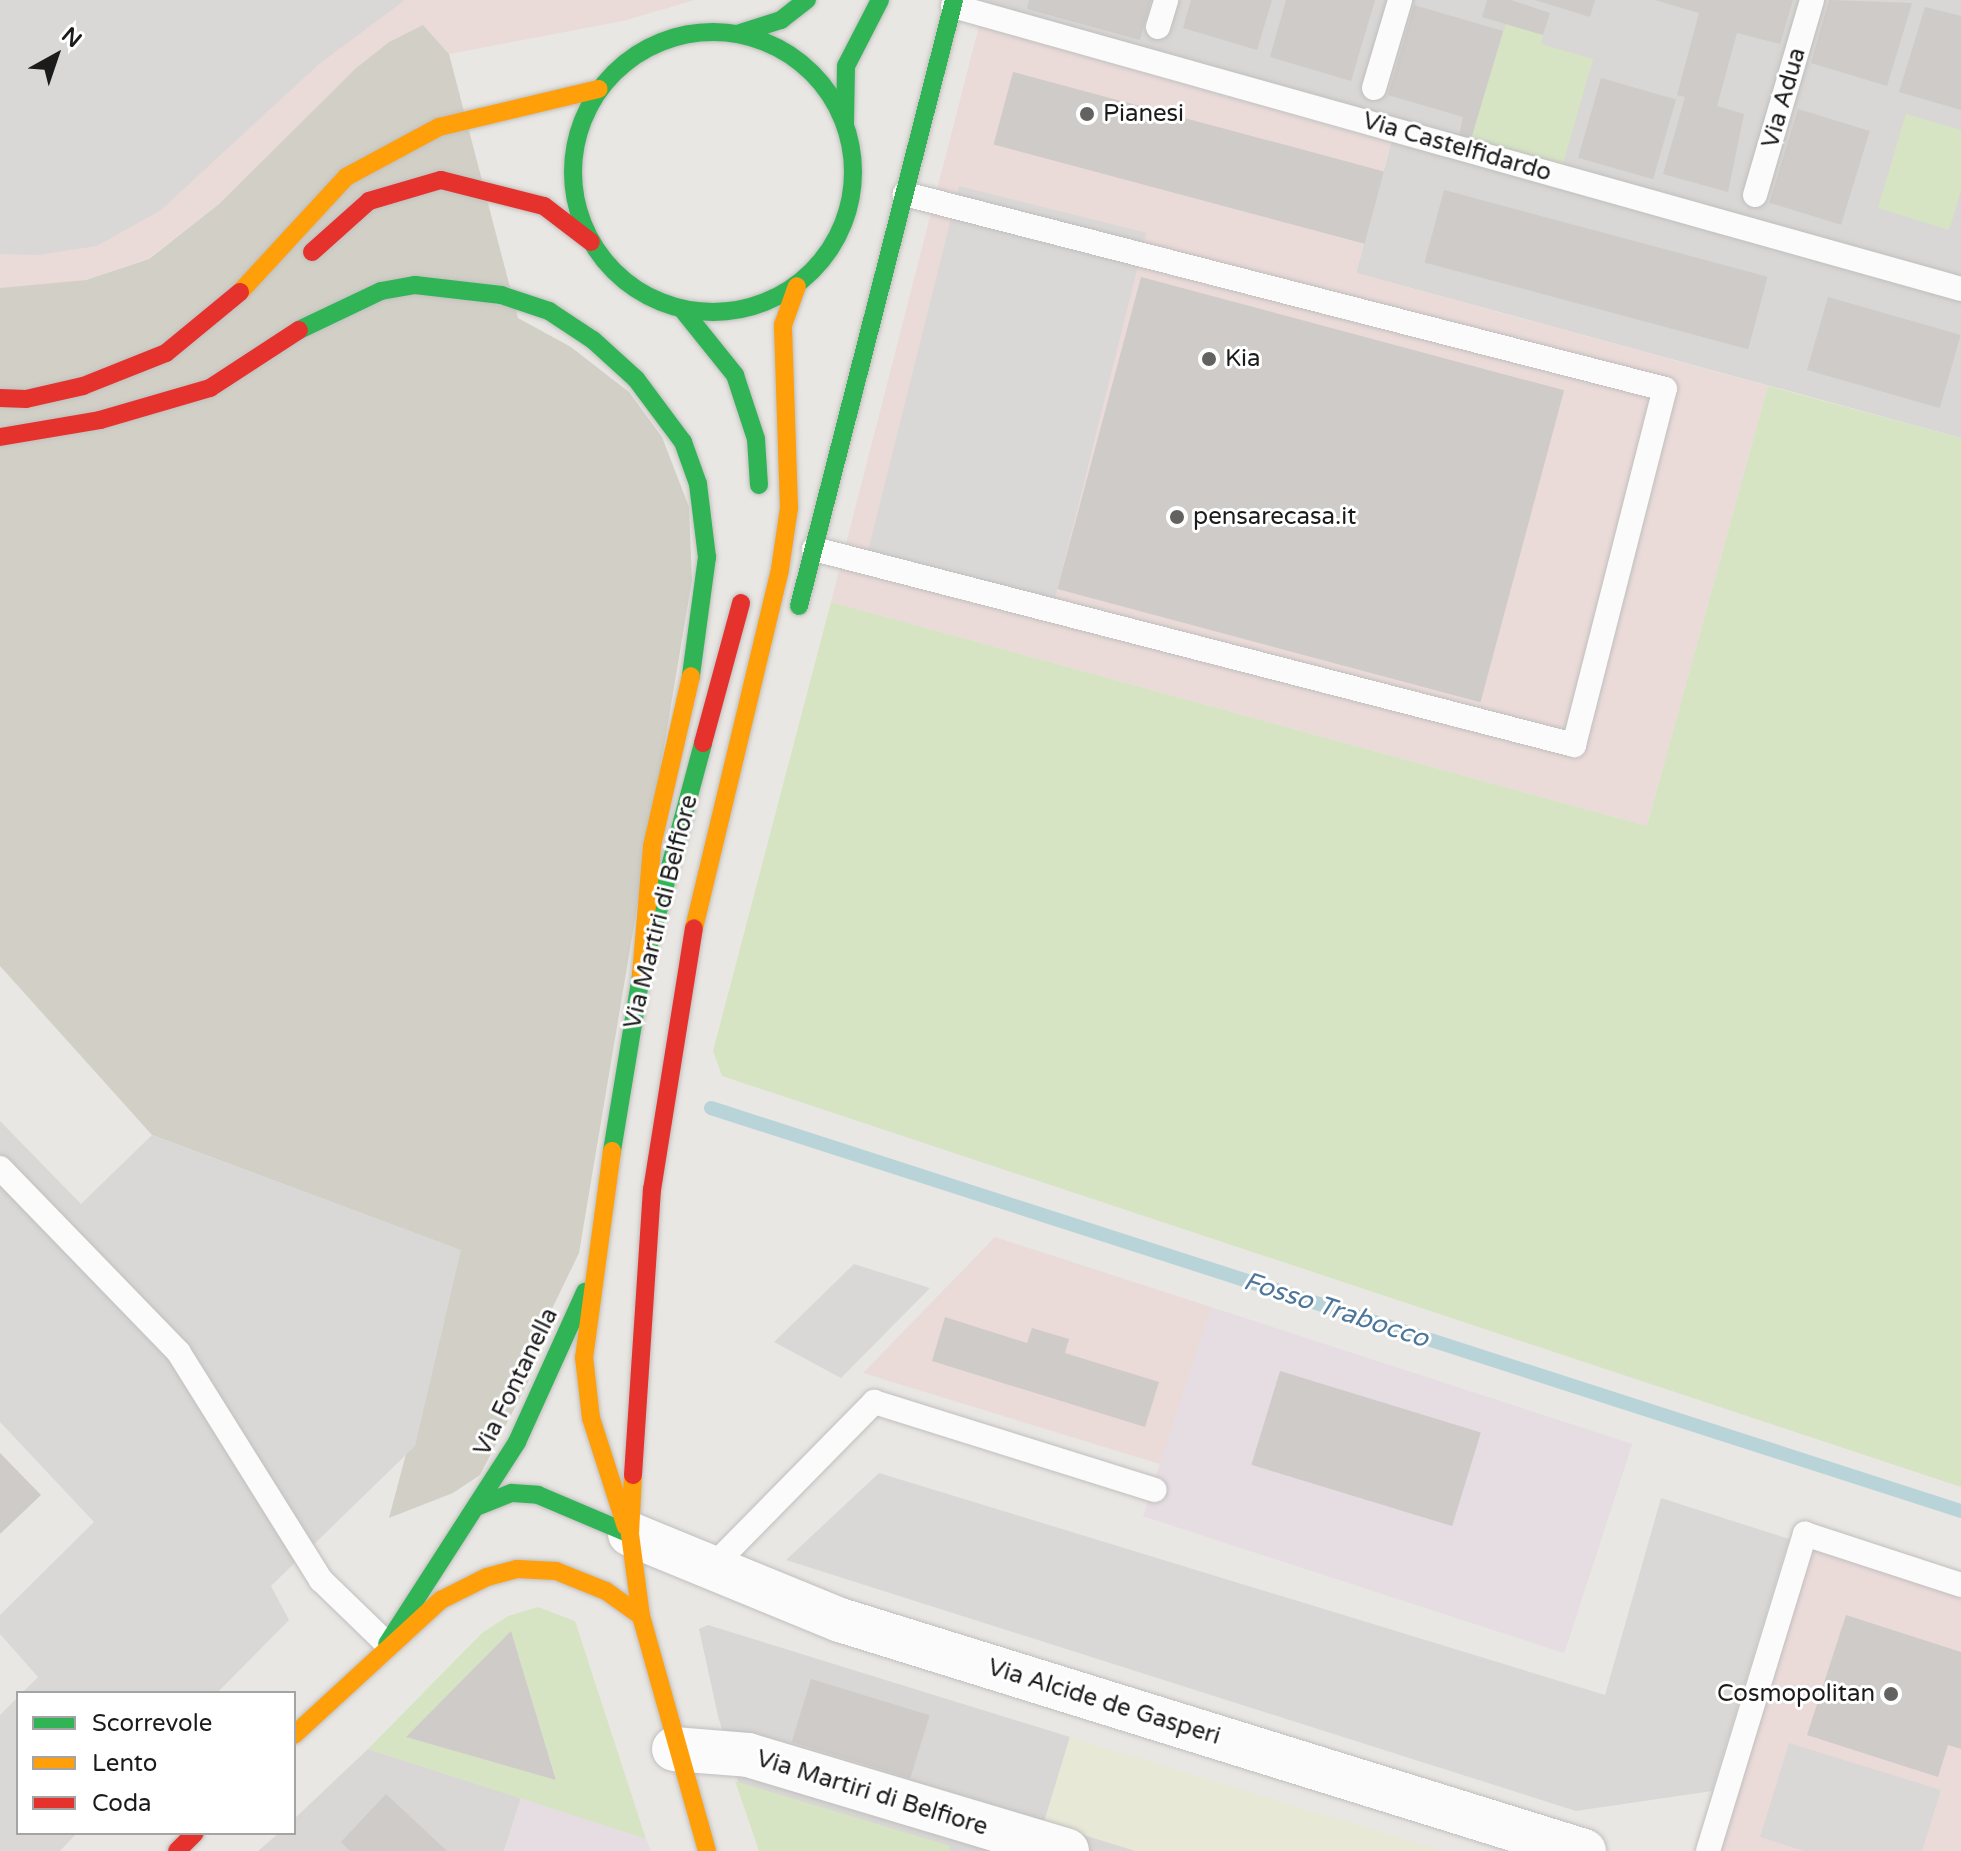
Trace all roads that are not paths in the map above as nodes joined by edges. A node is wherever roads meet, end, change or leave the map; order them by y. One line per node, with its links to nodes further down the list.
1 (807, 0): 8 (main road, Via Martiri di Belfiore)
2 (880, 0): 11 (main road, Via Martiri di Belfiore)
3 (1166, 0): 7 (lane)
4 (1400, 0): 9 (lane)
5 (1812, 0): 13 (lane, Via Adua)
6 (954, 3): 12 (main road); 17 (lane, Via Castelfidardo)
7 (1158, 27)
8 (740, 33): 10 (main road, Via Martiri di Belfiore); 11 (main road, Via Martiri di Belfiore)
9 (1374, 88)
10 (599, 89): 14 (main road, Via Martiri di Belfiore); 20 (main road)
11 (845, 123): 16 (main road, Via Martiri di Belfiore)
12 (905, 194): 24 (main road); 24 (lane)
13 (1755, 195)
14 (591, 242): 15 (main road); 18 (main road, Via Martiri di Belfiore)
15 (301, 265)
16 (797, 286): 18 (main road, Via Martiri di Belfiore); 28 (main road, Via Martiri di Belfiore)
17 (1961, 289)
18 (682, 309): 23 (main road, Via Martiri di Belfiore)
19 (192, 372): 21 (main road)
20 (0, 398)
21 (100, 420): 22 (main road); 29 (main road)
22 (0, 437)
23 (759, 505)
24 (814, 549): 26 (main road)
25 (746, 583): 29 (main road, Via Martiri di Belfiore)
26 (795, 620)
27 (770, 689): 28 (main road)
28 (734, 754): 34 (main road, Via Martiri di Belfiore)
29 (641, 975): 31 (main road, Via Martiri di Belfiore)
30 (0, 1168): 38 (lane)
31 (591, 1277): 33 (main road, Via Fontanella); 34 (main road, Via Martiri di Belfiore)
32 (1155, 1490): 35 (lane)
33 (479, 1506): 34 (main road); 38 (main road, Via Fontanella)
34 (630, 1534): 35 (street, Via Alcide de Gasperi); 37 (main road, Via Martiri di Belfiore)
35 (711, 1568): 45 (street, Via Alcide de Gasperi)
36 (1961, 1585): 46 (lane)
37 (641, 1616): 38 (main road); 40 (main road, Via Martiri di Belfiore)
38 (387, 1644): 39 (main road)
39 (296, 1733)
40 (674, 1749): 43 (main road, Via Martiri di Belfiore); 44 (street, Via Martiri di Belfiore)
41 (193, 1835): 42 (main road)
42 (177, 1851)
43 (707, 1851)
44 (1067, 1851)
45 (1584, 1851)
46 (1708, 1851)

